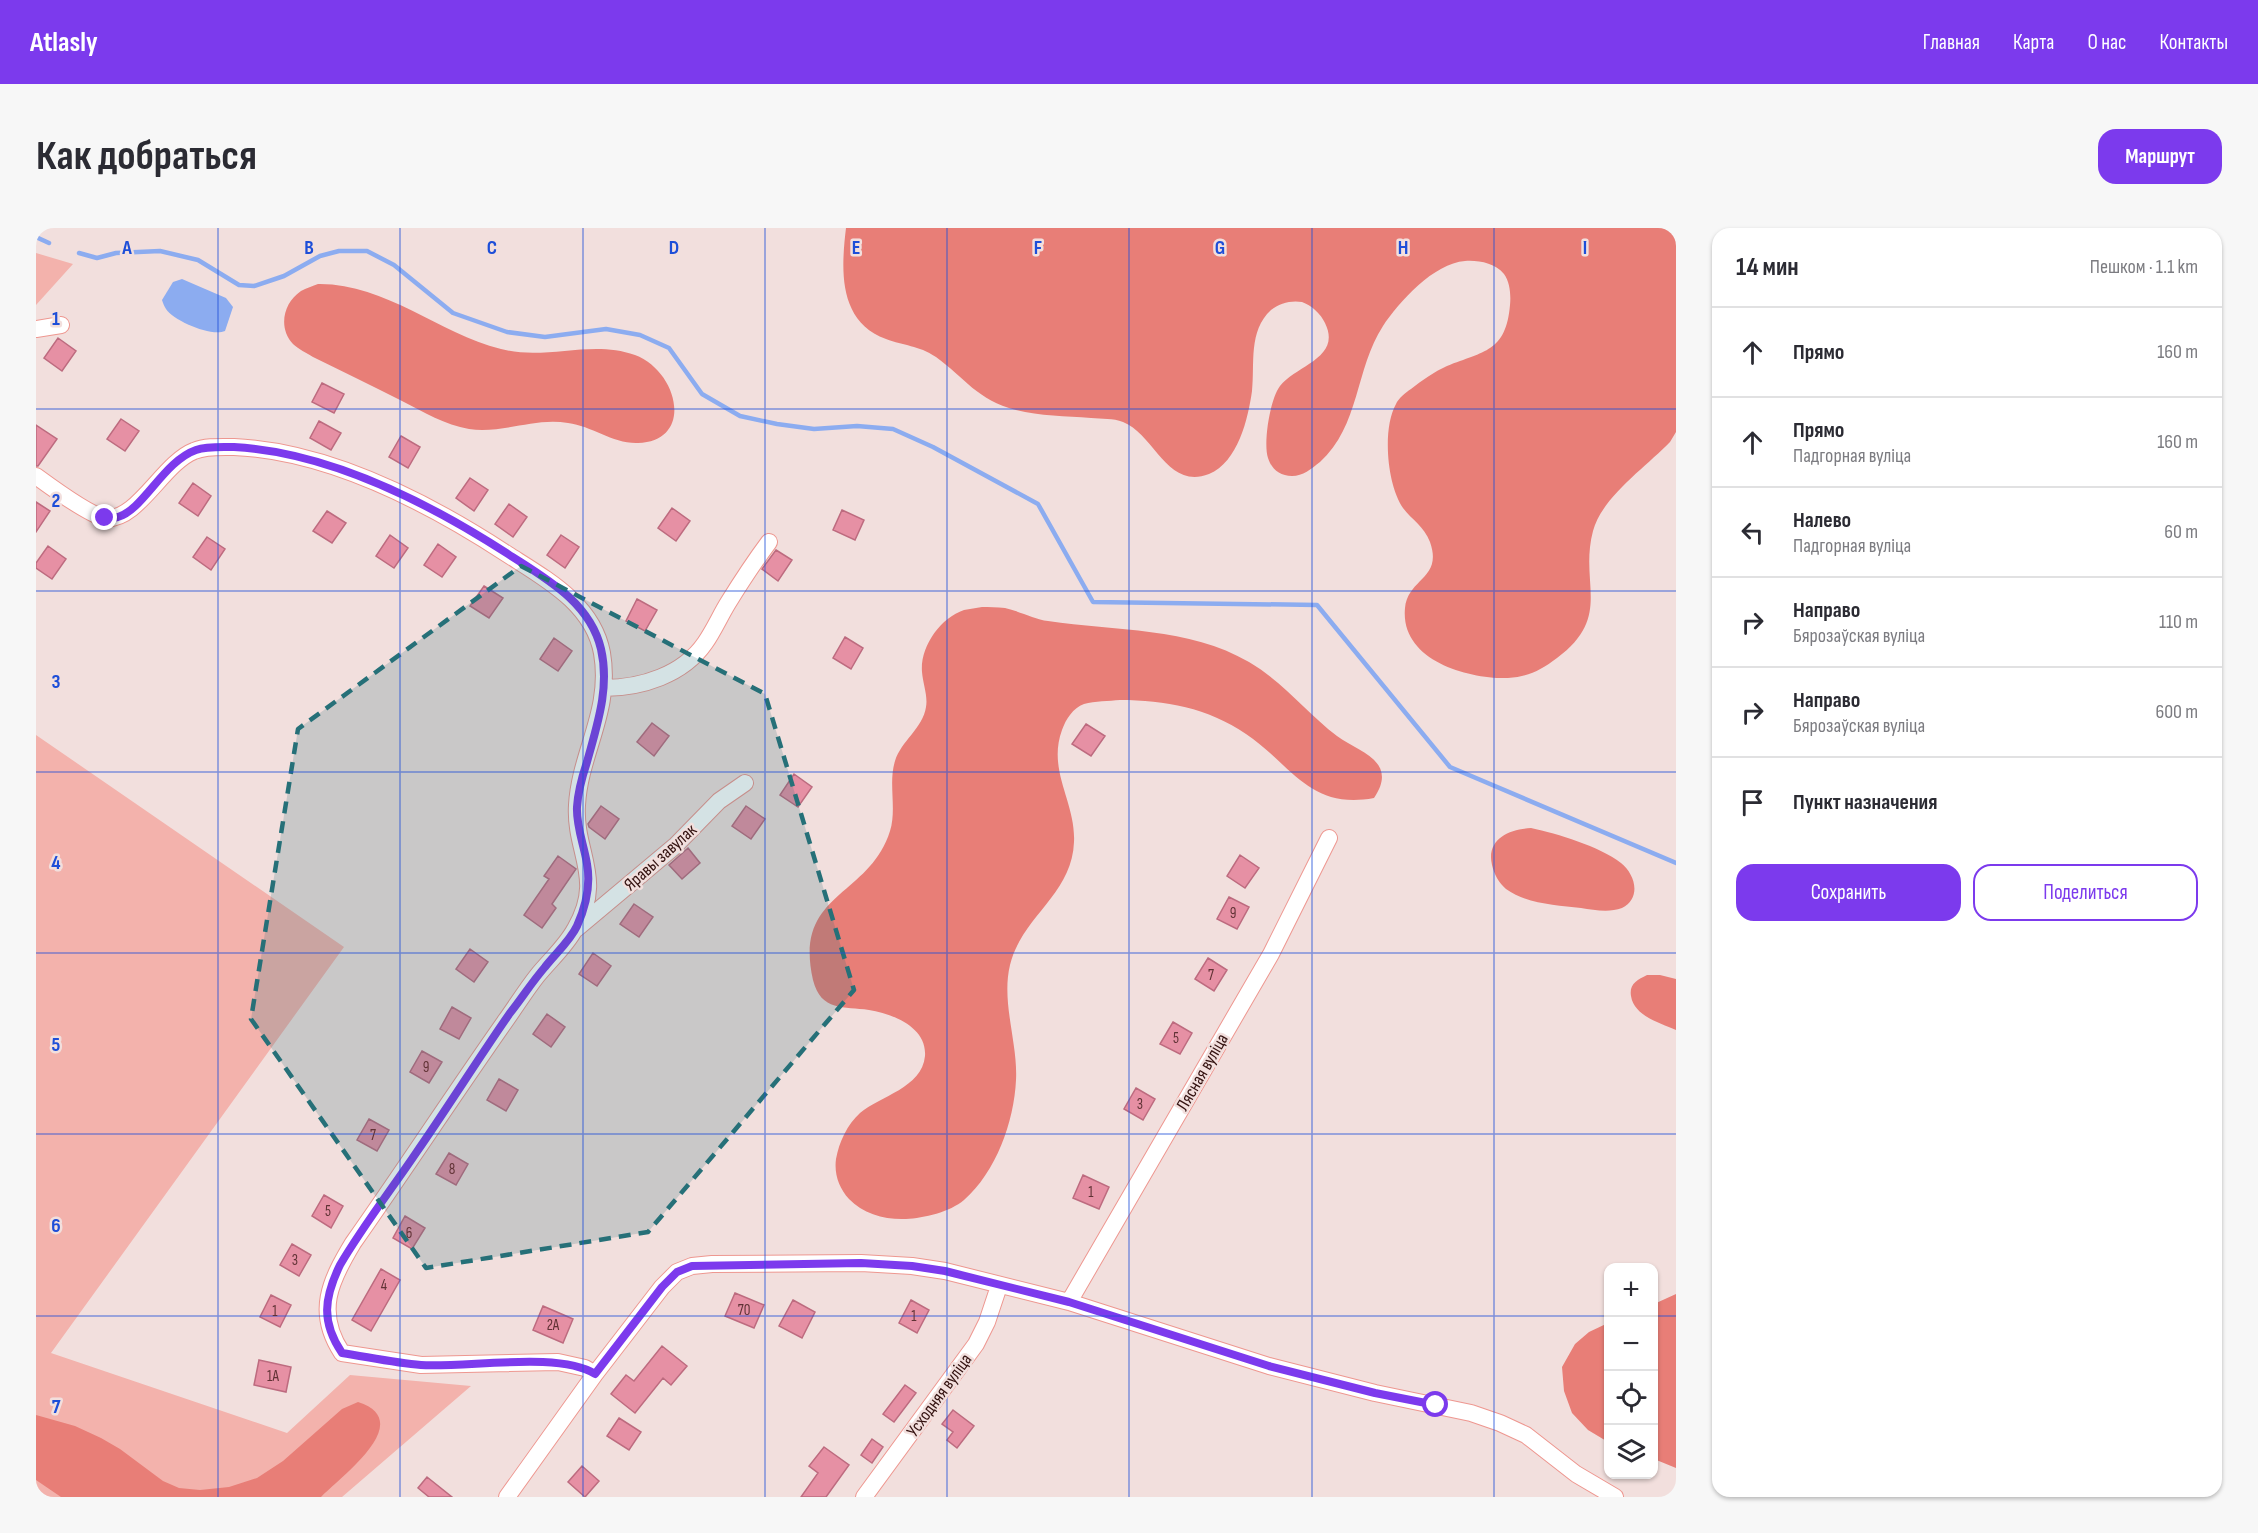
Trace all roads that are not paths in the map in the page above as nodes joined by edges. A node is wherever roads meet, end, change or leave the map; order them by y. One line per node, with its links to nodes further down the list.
1 (61, 325): 2 (street)
2 (36, 329)
3 (36, 476): 5 (street)
4 (769, 542): 5 (street)
5 (604, 688): 8 (street)
6 (744, 783): 8 (street, Яравы завулак)
7 (1329, 838): 10 (street, Лясная вуліца)
8 (575, 930): 11 (street)
9 (999, 1286): 10 (street); 11 (street); 13 (street, Усходняя вуліца)
10 (1069, 1302): 14 (street)
11 (595, 1374): 12 (street)
12 (507, 1497)
13 (864, 1497)
14 (1615, 1497)

